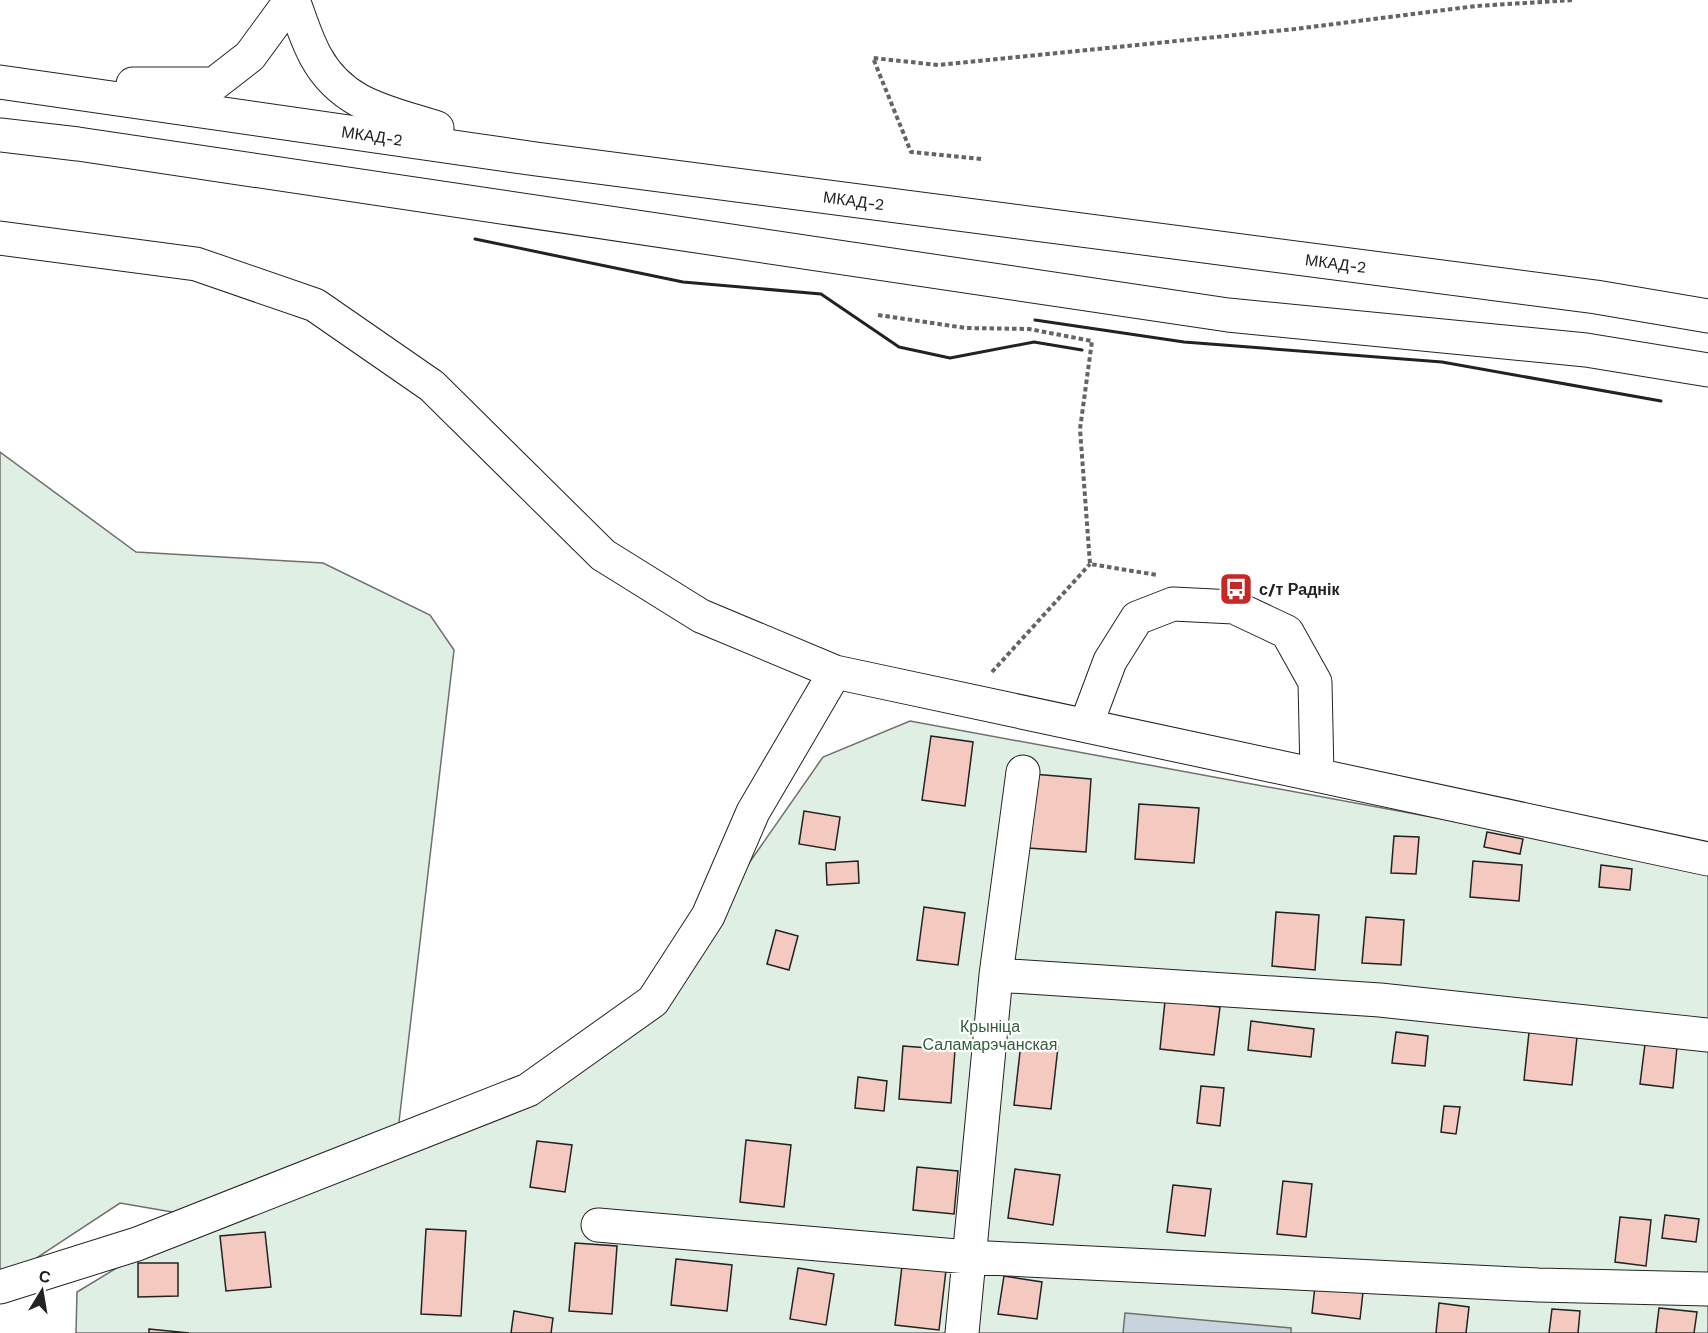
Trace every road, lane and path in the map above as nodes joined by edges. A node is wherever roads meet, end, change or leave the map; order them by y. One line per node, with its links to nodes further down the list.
1 (292, 0): 3 (main road); 5 (main road)
2 (1574, 0): 6 (path)
3 (0, 82): 5 (main road, МКАД-2)
4 (0, 135): 10 (main road)
5 (536, 159): 9 (main road, МКАД-2)
6 (981, 159)
7 (0, 238): 13 (main road)
8 (878, 315): 11 (path)
9 (1708, 316)
10 (1708, 370)
11 (1090, 564): 12 (path); 14 (path)
12 (1168, 577)
13 (836, 672): 14 (main road); 23 (main road)
14 (982, 703): 15 (main road)
15 (1086, 725): 17 (main road); 17 (main road)
16 (1023, 772): 19 (main road)
17 (1317, 774): 18 (main road)
18 (1708, 860)
19 (996, 975): 20 (main road); 22 (main road)
20 (1708, 1035)
21 (598, 1225): 22 (main road)
22 (968, 1257): 24 (main road); 25 (main road)
23 (0, 1287)
24 (1708, 1289)
25 (962, 1333)

